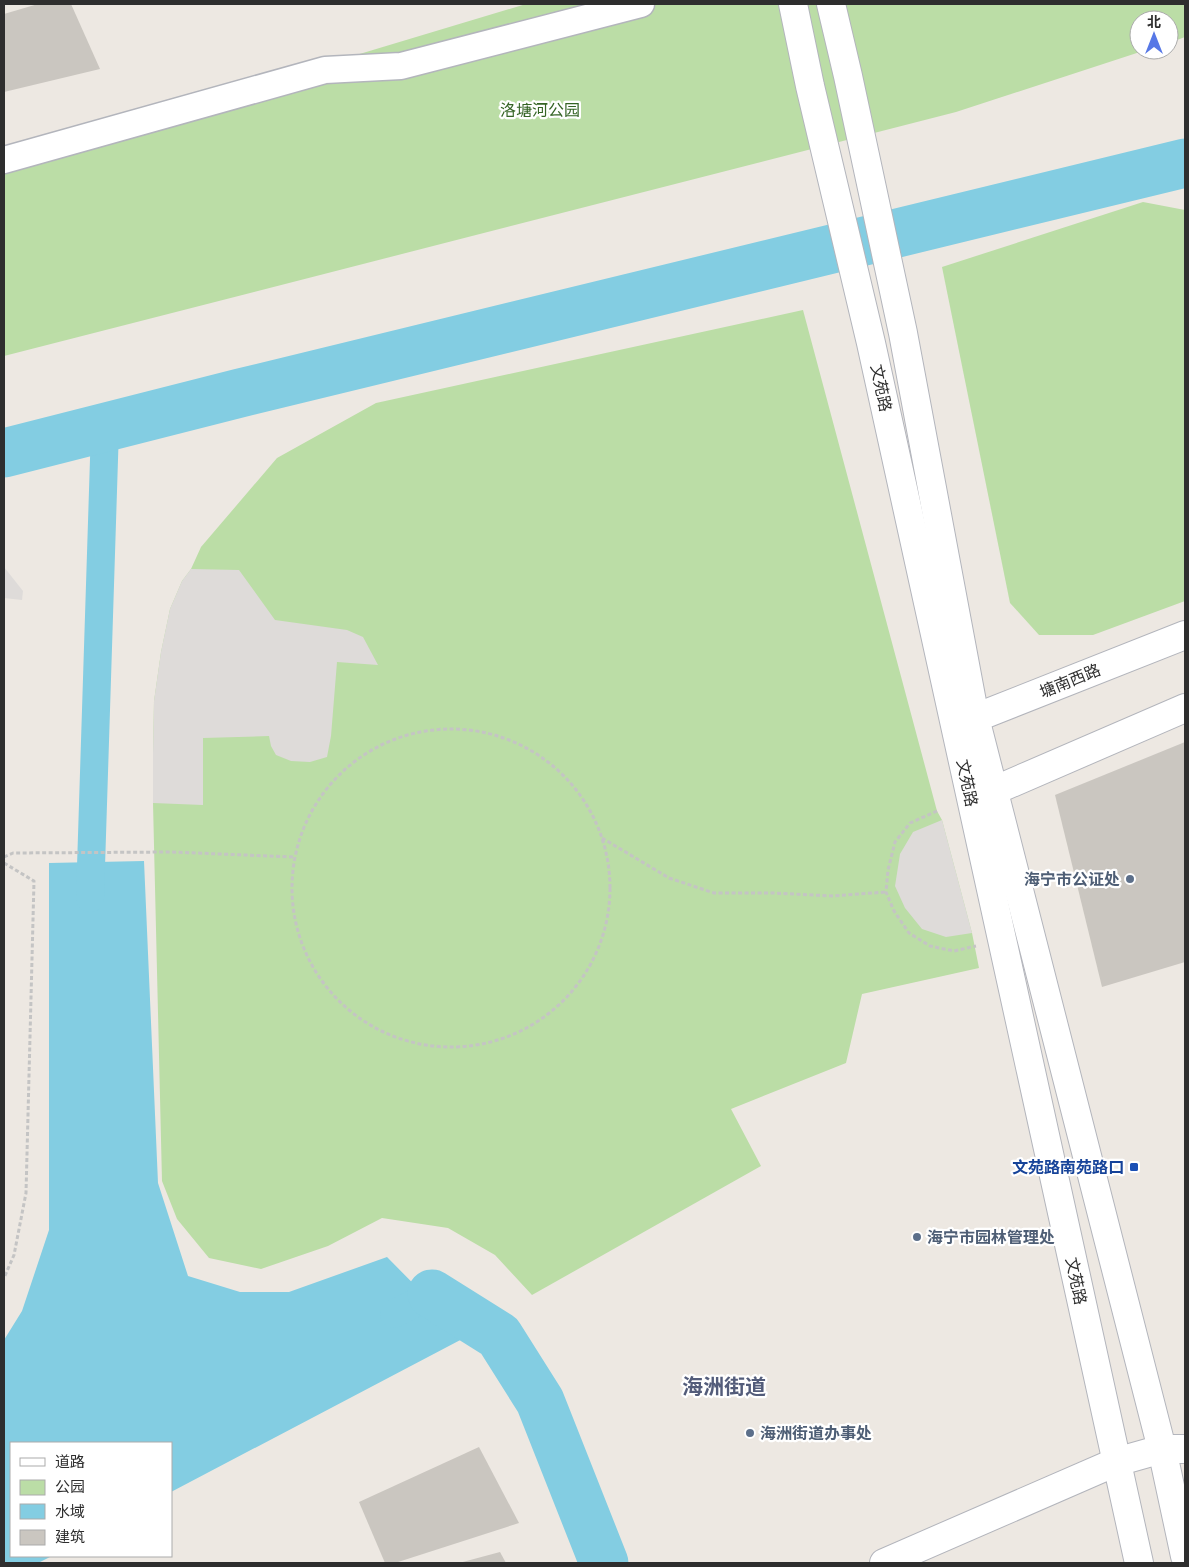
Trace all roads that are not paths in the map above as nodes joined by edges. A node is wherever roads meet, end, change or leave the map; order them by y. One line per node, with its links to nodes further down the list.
1 (641, 4): 4 (street)
2 (793, 4): 7 (main road, 文苑路)
3 (831, 4): 7 (main road, 文苑路)
4 (4, 160)
5 (1185, 635): 7 (main road, 塘南西路)
6 (1185, 708): 8 (main road)
7 (965, 724): 8 (main road, 文苑路)
8 (982, 796): 9 (main road, 文苑路); 10 (main road, 文苑路)
9 (1173, 1449): 10 (main road); 11 (main road, 文苑路)
10 (1116, 1462): 12 (main road); 13 (main road, 文苑路)
11 (1185, 1556)
12 (884, 1563)
13 (1139, 1563)

